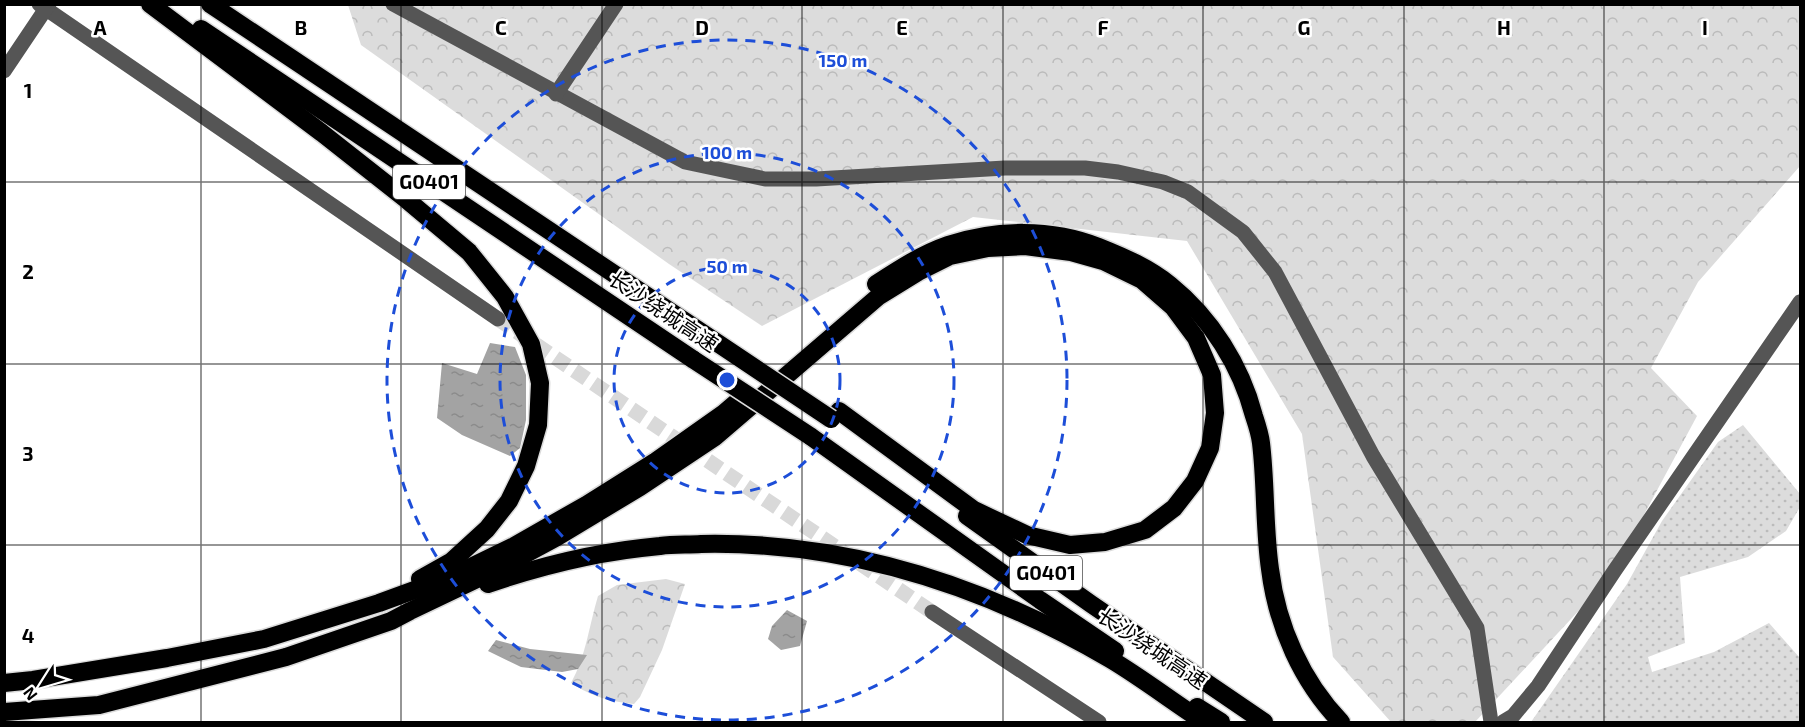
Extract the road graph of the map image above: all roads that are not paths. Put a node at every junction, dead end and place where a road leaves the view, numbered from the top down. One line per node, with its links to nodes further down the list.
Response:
1 (150, 4): 12 (highway)
2 (165, 4): 19 (highway, 长沙绕城高速 / G0401, bridge)
3 (210, 4): 11 (highway, G0401)
4 (393, 4): 8 (street)
5 (616, 4): 8 (street)
6 (45, 6): 7 (street); 10 (street)
7 (4, 71)
8 (556, 94): 22 (street)
9 (1800, 302): 23 (street)
10 (498, 319)
11 (835, 415): 13 (highway); 20 (highway, 长沙绕城高速 / G0401)
12 (379, 603): 15 (highway); 21 (highway)
13 (410, 611): 16 (highway); 18 (highway)
14 (932, 612): 17 (street)
15 (4, 683)
16 (4, 712)
17 (1099, 723)
18 (1204, 723)
19 (1221, 723)
20 (1264, 723)
21 (1341, 723)
22 (1491, 723)
23 (1503, 723)

